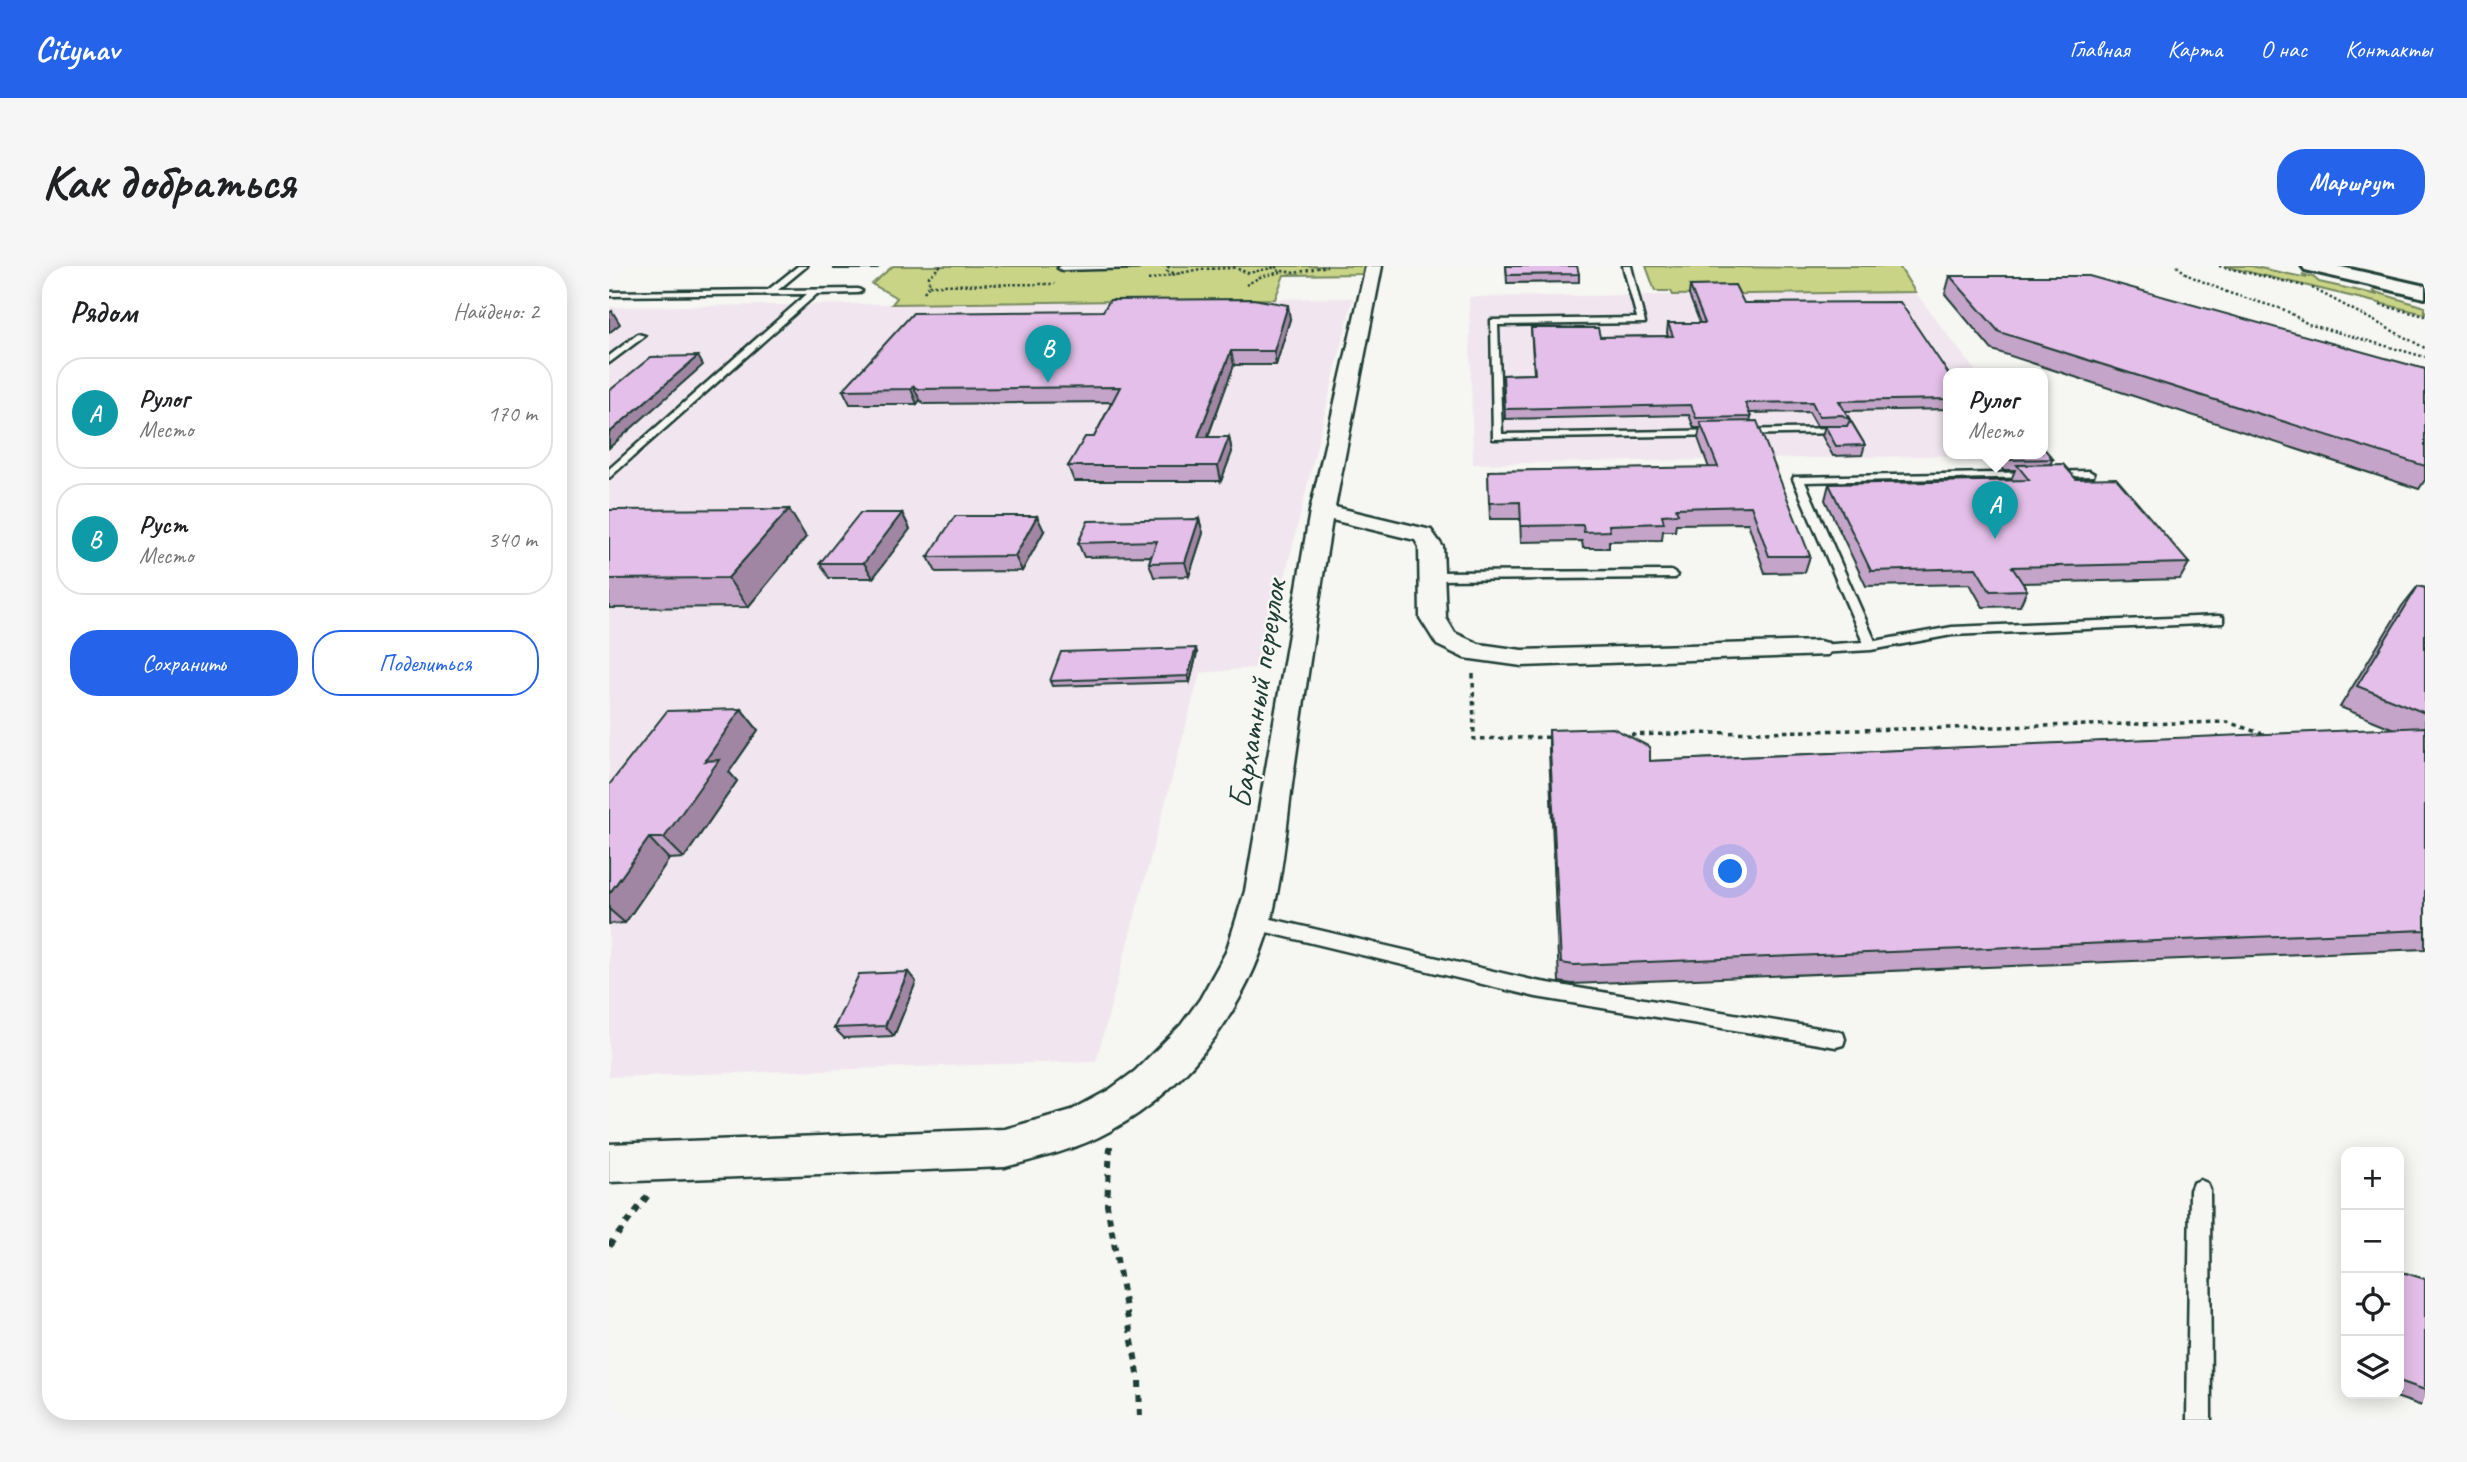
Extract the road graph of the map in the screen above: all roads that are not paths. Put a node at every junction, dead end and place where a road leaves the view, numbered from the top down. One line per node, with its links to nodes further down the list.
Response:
1 (803, 266): 10 (lane)
2 (1138, 266): 6 (lane)
3 (1374, 266): 17 (street, Бархатный переулок)
4 (1627, 266): 14 (lane)
5 (2312, 266): 7 (main road)
6 (1062, 268)
7 (2423, 290)
8 (815, 291): 9 (lane); 10 (lane); 16 (lane)
9 (858, 291)
10 (770, 292): 11 (lane)
11 (609, 294)
12 (641, 336): 13 (lane)
13 (609, 360)
14 (1840, 431)
15 (2089, 474): 21 (lane)
16 (609, 475)
17 (1321, 511): 19 (street); 23 (street, Бархатный переулок)
18 (1671, 575): 19 (lane)
19 (1431, 576): 22 (street)
20 (2219, 620): 21 (lane)
21 (1871, 646): 22 (lane)
22 (1819, 649)
23 (1254, 922): 24 (lane); 25 (street, Бархатный переулок)
24 (1836, 1039)
25 (609, 1163)
26 (2200, 1190): 27 (lane)
27 (2200, 1420)

